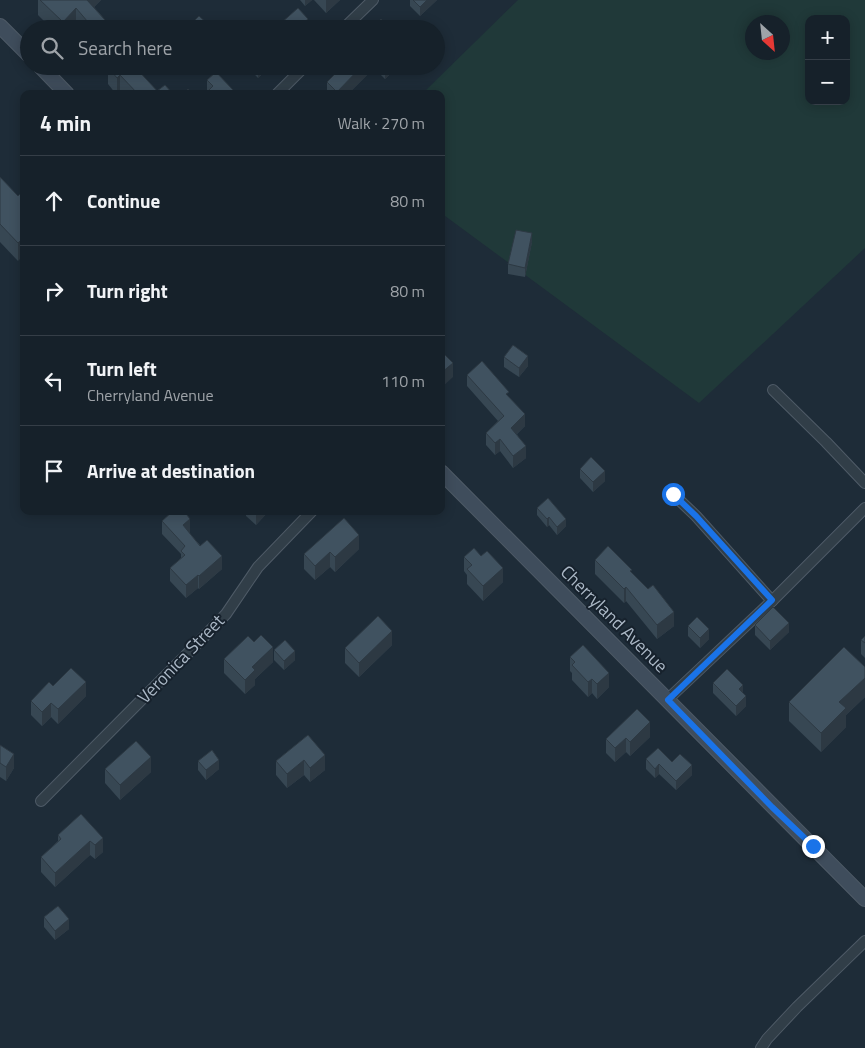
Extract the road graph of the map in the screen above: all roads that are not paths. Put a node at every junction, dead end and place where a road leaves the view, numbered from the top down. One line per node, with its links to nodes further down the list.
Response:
1 (373, 0): 2 (street)
2 (353, 20)
3 (0, 26): 4 (street)
4 (20, 46)
5 (49, 75): 7 (street)
6 (296, 75): 8 (street)
7 (63, 90)
8 (281, 90)
9 (773, 390): 11 (street)
10 (445, 476): 16 (street, Cherryland Avenue)
11 (865, 483)
12 (673, 494): 15 (street)
13 (865, 508): 15 (street)
14 (308, 515): 17 (street, Veronica Street)
15 (772, 600): 16 (street)
16 (668, 700): 18 (street, Cherryland Avenue)
17 (41, 801)
18 (865, 899)
19 (865, 941): 20 (street)
20 (761, 1048)

